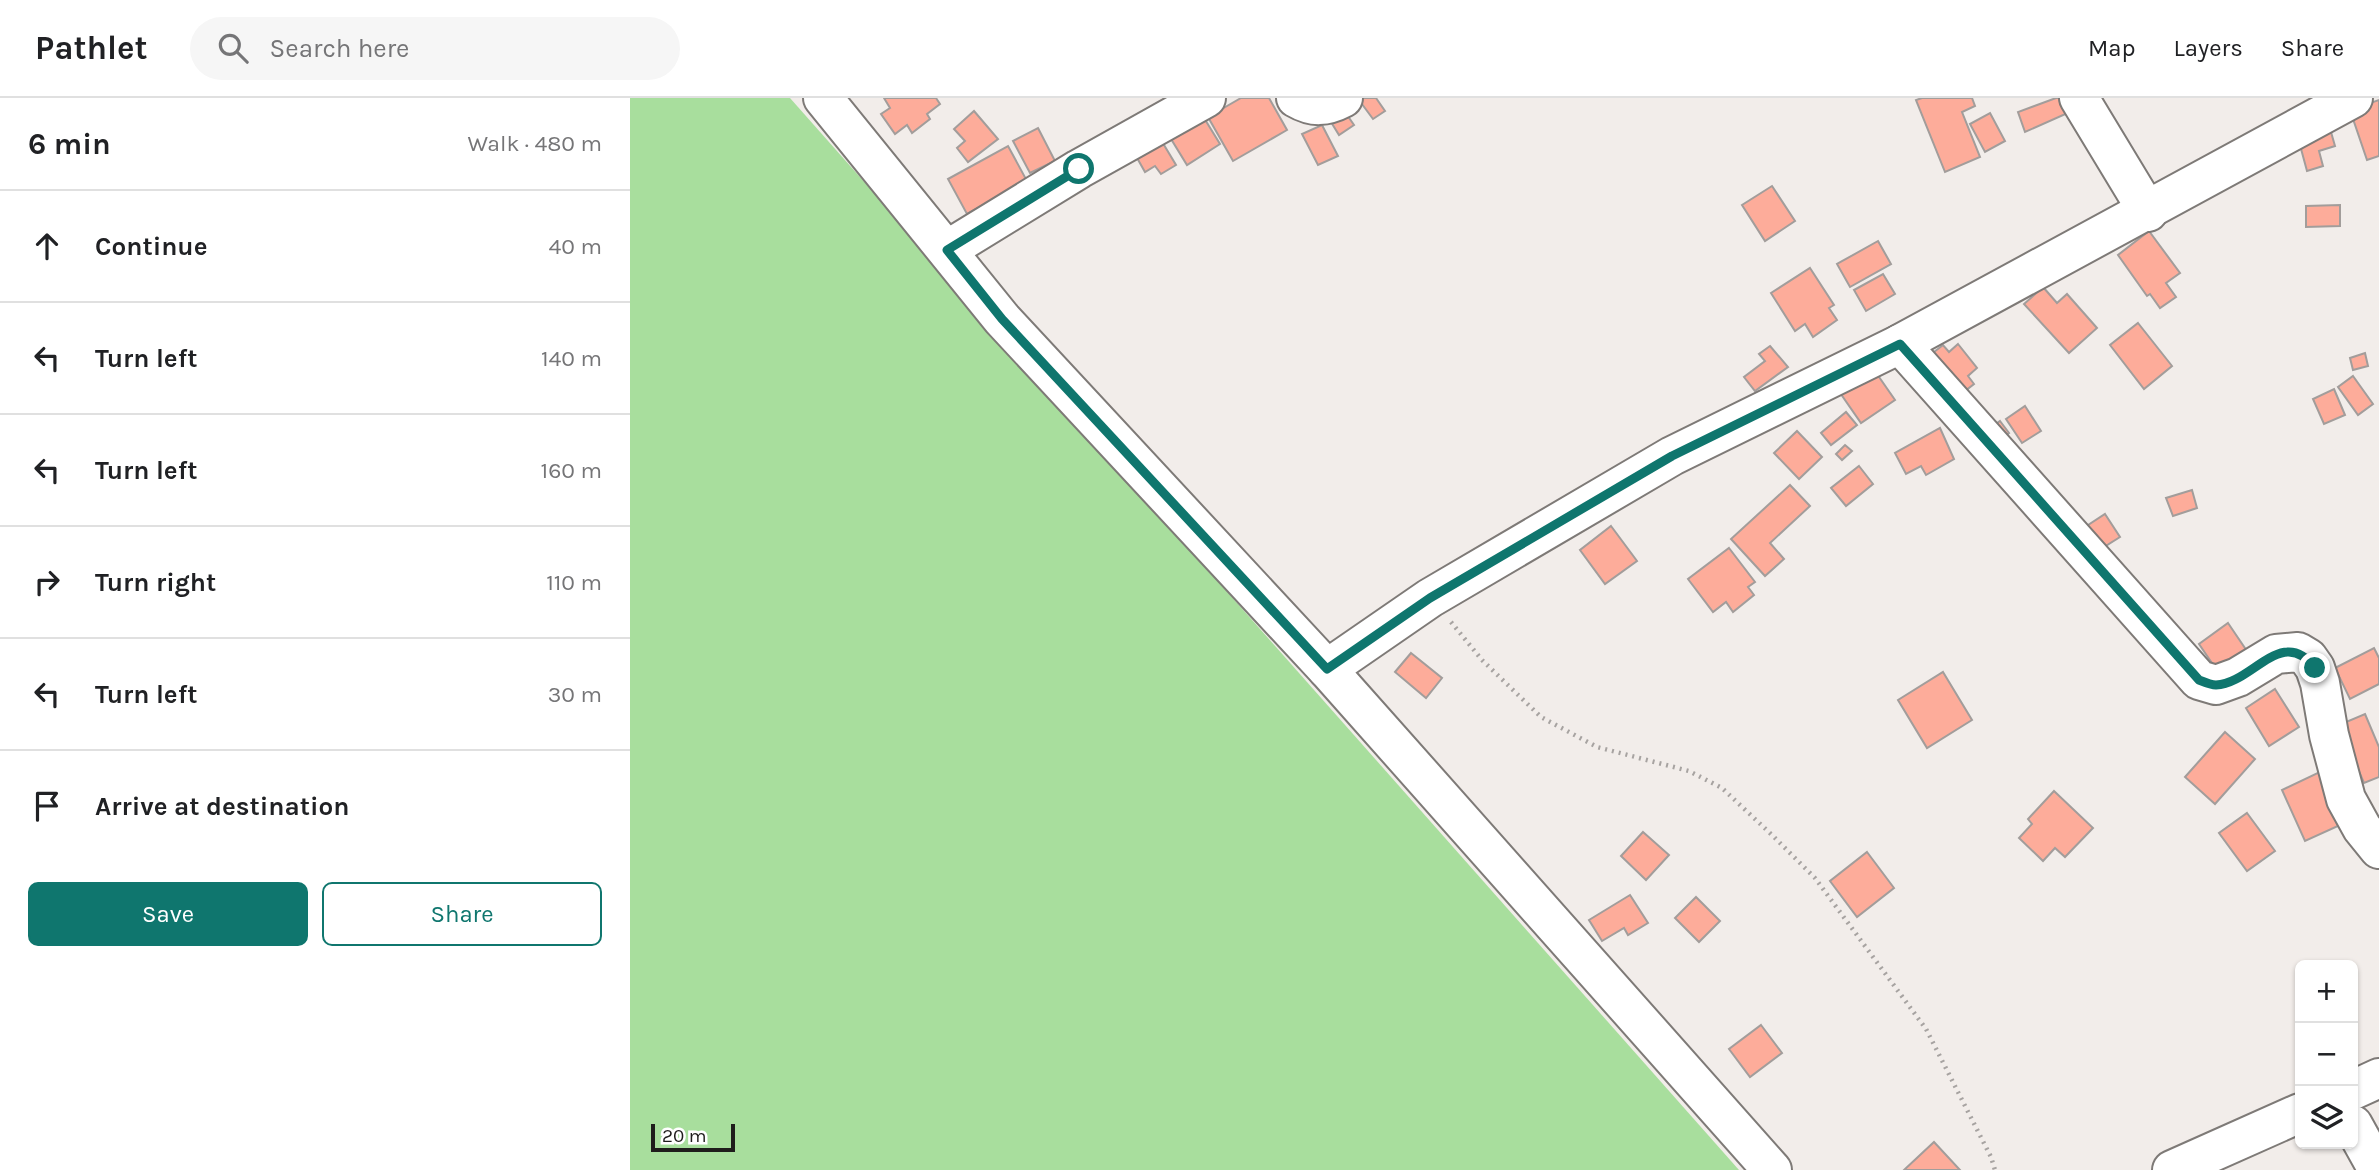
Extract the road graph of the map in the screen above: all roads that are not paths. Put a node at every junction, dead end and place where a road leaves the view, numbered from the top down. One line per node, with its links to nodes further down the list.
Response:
1 (823, 98): 8 (street)
2 (1206, 98): 8 (street)
3 (1296, 98): 4 (street)
4 (1343, 98)
5 (2079, 98): 7 (street)
6 (2353, 98): 7 (street)
7 (2148, 212): 9 (street)
8 (947, 250): 10 (street)
9 (1900, 344): 10 (street); 11 (street)
10 (1327, 669): 16 (street)
11 (2379, 849)
12 (2379, 1079): 13 (street)
13 (2358, 1088)
14 (2295, 1115): 17 (street)
15 (2358, 1134): 18 (street)
16 (1772, 1170)
17 (2172, 1170)
18 (2378, 1170)

